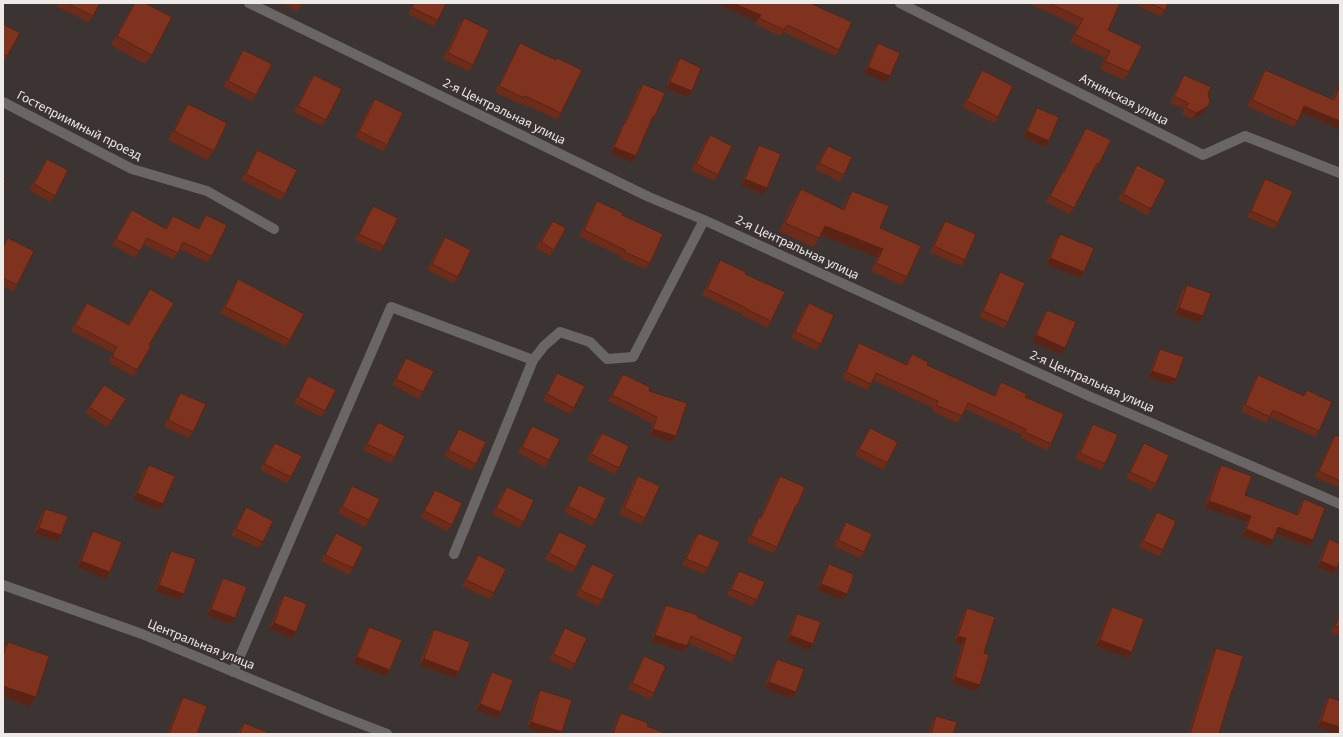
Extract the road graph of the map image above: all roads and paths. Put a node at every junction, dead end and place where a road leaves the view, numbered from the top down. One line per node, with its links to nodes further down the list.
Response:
1 (249, 3): 5 (street, 2-я Центральная улица)
2 (900, 3): 4 (street, Атнинская улица)
3 (3, 102): 6 (street, Гостеприимный проезд)
4 (1340, 173)
5 (704, 220): 7 (street); 8 (street, 2-я Центральная улица)
6 (274, 229)
7 (533, 360): 9 (street); 11 (street)
8 (1340, 504)
9 (454, 554)
10 (3, 585): 11 (street, Центральная улица)
11 (233, 672): 12 (street, Центральная улица)
12 (387, 734)

